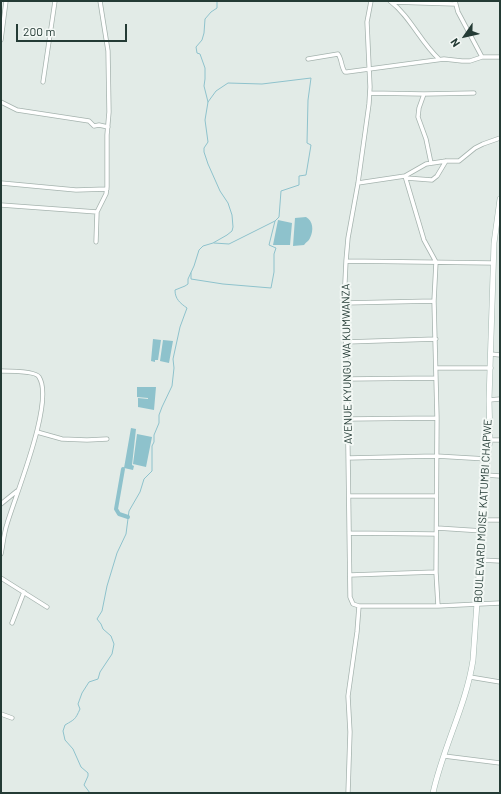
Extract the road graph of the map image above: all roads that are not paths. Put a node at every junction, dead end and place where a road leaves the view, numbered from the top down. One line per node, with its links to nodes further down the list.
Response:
1 (6, 1): 7 (street)
2 (55, 1): 15 (street)
3 (100, 1): 20 (street)
4 (371, 1): 14 (street, AVENUE KYUNGU WA KUMWANZA)
5 (391, 2): 6 (street); 8 (street)
6 (455, 3): 9 (street)
7 (1, 40)
8 (431, 52): 12 (street); 13 (street)
9 (482, 57): 10 (street); 12 (street)
10 (500, 57)
11 (308, 59): 14 (street)
12 (439, 59): 13 (street)
13 (433, 61): 14 (street)
14 (369, 69): 16 (street, AVENUE KYUNGU WA KUMWANZA)
15 (43, 82)
16 (370, 92): 18 (street); 26 (street, AVENUE KYUNGU WA KUMWANZA)
17 (474, 93): 18 (street)
18 (424, 94): 23 (street)
19 (1, 102): 20 (street)
20 (108, 127): 27 (street)
21 (500, 138): 22 (street)
22 (446, 161): 23 (street); 24 (street)
23 (431, 163): 24 (street)
24 (405, 177): 26 (street); 35 (street)
25 (1, 183): 27 (street)
26 (358, 183): 34 (street, AVENUE KYUNGU WA KUMWANZA)
27 (107, 189): 30 (street)
28 (500, 199): 32 (street, BOULEVARD MOISE KATUMBI CHAPWE)
29 (1, 205): 30 (street)
30 (97, 212): 31 (street)
31 (96, 242)
32 (494, 243): 33 (street); 36 (street, BOULEVARD MOISE KATUMBI CHAPWE)
33 (500, 244)
34 (346, 261): 35 (street); 38 (street, AVENUE KYUNGU WA KUMWANZA)
35 (436, 262): 36 (street); 37 (street)
36 (493, 263): 41 (street, BOULEVARD MOISE KATUMBI CHAPWE)
37 (434, 301): 38 (street); 39 (street)
38 (344, 303): 40 (street, AVENUE KYUNGU WA KUMWANZA)
39 (436, 339): 40 (street); 43 (street)
40 (346, 342): 47 (street, AVENUE KYUNGU WA KUMWANZA)
41 (491, 354): 42 (street); 44 (street, BOULEVARD MOISE KATUMBI CHAPWE)
42 (500, 355)
43 (436, 368): 44 (street); 46 (street)
44 (491, 368): 49 (street, BOULEVARD MOISE KATUMBI CHAPWE)
45 (1, 371): 52 (street)
46 (436, 378): 47 (street); 50 (street)
47 (347, 379): 51 (street, AVENUE KYUNGU WA KUMWANZA)
48 (500, 399): 49 (street)
49 (489, 400): 54 (street, BOULEVARD MOISE KATUMBI CHAPWE)
50 (437, 418): 51 (street); 56 (street)
51 (348, 419): 57 (street, AVENUE KYUNGU WA KUMWANZA)
52 (37, 432): 53 (street); 61 (street)
53 (107, 439)
54 (490, 440): 55 (street); 58 (street, BOULEVARD MOISE KATUMBI CHAPWE)
55 (500, 440)
56 (436, 456): 57 (street); 58 (street); 63 (street)
57 (348, 458): 62 (street, AVENUE KYUNGU WA KUMWANZA)
58 (487, 459): 59 (street, BOULEVARD MOISE KATUMBI CHAPWE)
59 (486, 476): 60 (street); 65 (street, BOULEVARD MOISE KATUMBI CHAPWE)
60 (500, 476)
61 (19, 490): 64 (street); 71 (street)
62 (349, 496): 63 (street); 69 (street, AVENUE KYUNGU WA KUMWANZA)
63 (436, 496): 67 (street)
64 (1, 504)
65 (484, 520): 66 (street); 68 (street, BOULEVARD MOISE KATUMBI CHAPWE)
66 (500, 520)
67 (437, 528): 68 (street); 70 (street)
68 (483, 531): 72 (street, BOULEVARD MOISE KATUMBI CHAPWE)
69 (349, 533): 70 (street); 75 (street, AVENUE KYUNGU WA KUMWANZA)
70 (436, 534): 74 (street)
71 (1, 554)
72 (481, 560): 73 (street); 79 (street, BOULEVARD MOISE KATUMBI CHAPWE)
73 (500, 561)
74 (436, 572): 75 (street); 82 (street)
75 (350, 575): 81 (street, AVENUE KYUNGU WA KUMWANZA)
76 (1, 578): 77 (street)
77 (24, 592): 80 (street); 83 (street)
78 (500, 603): 79 (street)
79 (478, 605): 82 (street); 84 (street, BOULEVARD MOISE KATUMBI CHAPWE)
80 (47, 606)
81 (359, 606): 82 (street); 90 (street)
82 (438, 606)
83 (12, 623)
84 (470, 677): 85 (street); 88 (street, BOULEVARD MOISE KATUMBI CHAPWE)
85 (500, 682)
86 (1, 714): 87 (street)
87 (12, 718)
88 (444, 756): 89 (street); 91 (street, BOULEVARD MOISE KATUMBI CHAPWE)
89 (500, 762)
90 (348, 793)
91 (434, 793)

